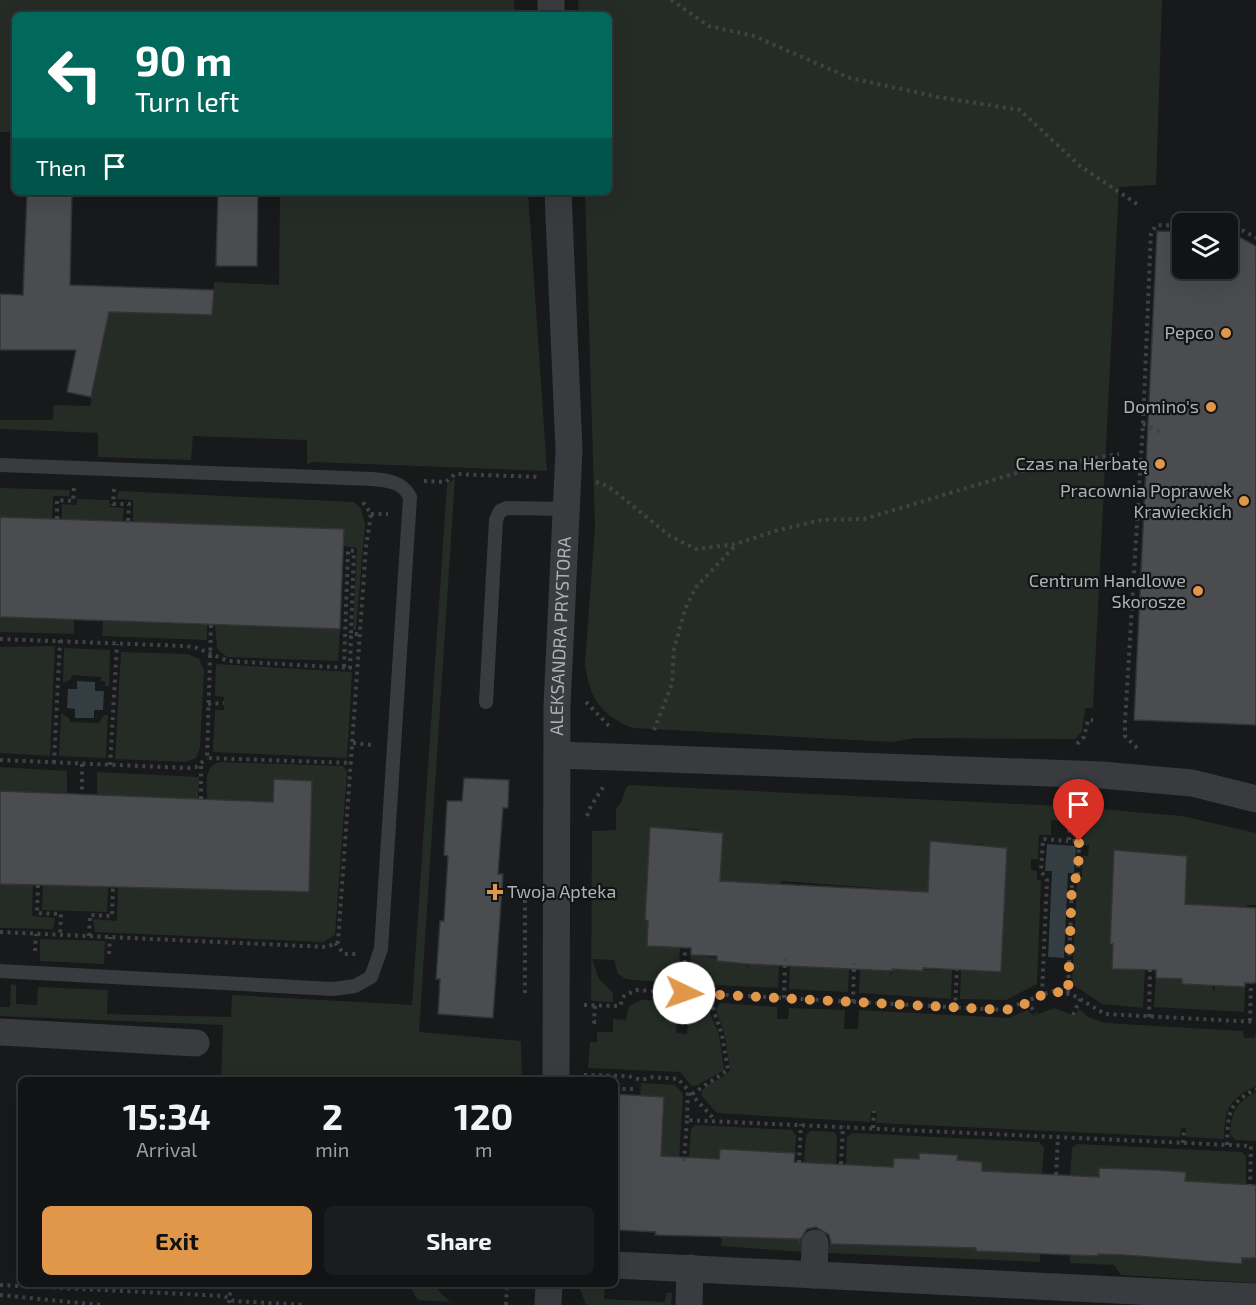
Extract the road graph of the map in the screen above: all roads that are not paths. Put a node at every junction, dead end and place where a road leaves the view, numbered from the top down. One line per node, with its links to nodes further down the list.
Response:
1 (558, 195): 3 (street, ALEKSANDRA PRYSTORA)
2 (0, 465): 7 (lane)
3 (567, 509): 4 (lane); 5 (street, ALEKSANDRA PRYSTORA)
4 (486, 702)
5 (558, 755): 6 (street); 10 (street, ALEKSANDRA PRYSTORA)
6 (1256, 799)
7 (0, 971)
8 (0, 1032): 9 (street)
9 (196, 1043)
10 (556, 1077)
11 (815, 1243): 14 (street)
12 (618, 1265): 13 (street)
13 (690, 1268): 14 (street); 18 (street)
14 (814, 1275): 16 (street)
15 (549, 1287): 17 (street)
16 (1256, 1297)
17 (548, 1305)
18 (689, 1305)

